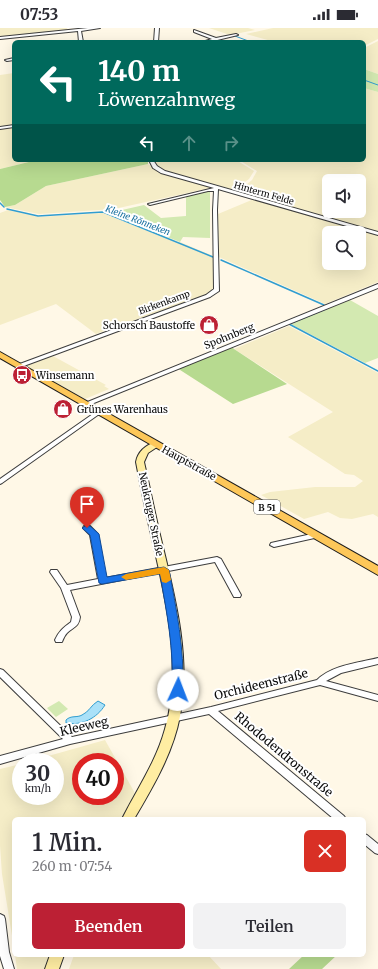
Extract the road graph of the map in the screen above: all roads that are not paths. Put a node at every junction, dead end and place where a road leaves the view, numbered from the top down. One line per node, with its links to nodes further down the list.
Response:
1 (98, 28): 3 (street)
2 (157, 28): 11 (street)
3 (79, 30): 5 (street); 10 (street)
4 (195, 31): 8 (street)
5 (39, 34): 7 (street); 9 (street)
6 (236, 35): 8 (street)
7 (0, 38)
8 (215, 39): 12 (street)
9 (39, 40)
10 (81, 40)
11 (156, 40)
12 (211, 40)
13 (12, 59): 14 (street)
14 (7, 60)
15 (12, 126): 16 (street)
16 (0, 128)
17 (152, 162): 18 (street, Hinterm Felde)
18 (216, 189): 19 (street); 20 (street, Hinterm Felde); 23 (street, Birkenkamp)
19 (150, 204)
20 (378, 234)
21 (378, 286): 24 (street, Spohnberg)
22 (0, 355): 23 (main road, Hauptstraße / B 51)
23 (19, 366): 24 (main road, Hauptstraße / B 51)
24 (87, 404): 25 (main road, Hauptstraße / B 51)
25 (100, 411): 26 (main road, Hauptstraße / B 51); 27 (street)
26 (156, 445): 29 (main road, Hauptstraße / B 51); 31 (street, Neukruger Straße)
27 (0, 482)
28 (87, 528): 34 (street)
29 (316, 535): 30 (street); 32 (main road, Hauptstraße / B 51)
30 (274, 545)
31 (164, 570): 34 (street); 36 (street); 43 (street, Neukruger Straße)
32 (378, 571)
33 (54, 572): 35 (street)
34 (102, 581): 35 (street)
35 (65, 588): 37 (street)
36 (237, 595)
37 (59, 640)
38 (378, 661): 40 (street)
39 (0, 672): 44 (street)
40 (320, 682): 41 (street, Orchideenstraße); 42 (street, Orchideenstraße)
41 (378, 698)
42 (211, 710): 43 (street, Orchideenstraße); 47 (street, Rhododendronstraße)
43 (173, 718): 44 (street, Kleeweg); 46 (street, Neukruger Straße)
44 (70, 741): 45 (street, Kleeweg)
45 (0, 760)
46 (129, 817)
47 (339, 817)
48 (366, 840): 49 (street)
49 (378, 850)
50 (0, 919): 52 (street)
51 (56, 957): 53 (street)
52 (9, 969)
53 (52, 969)

